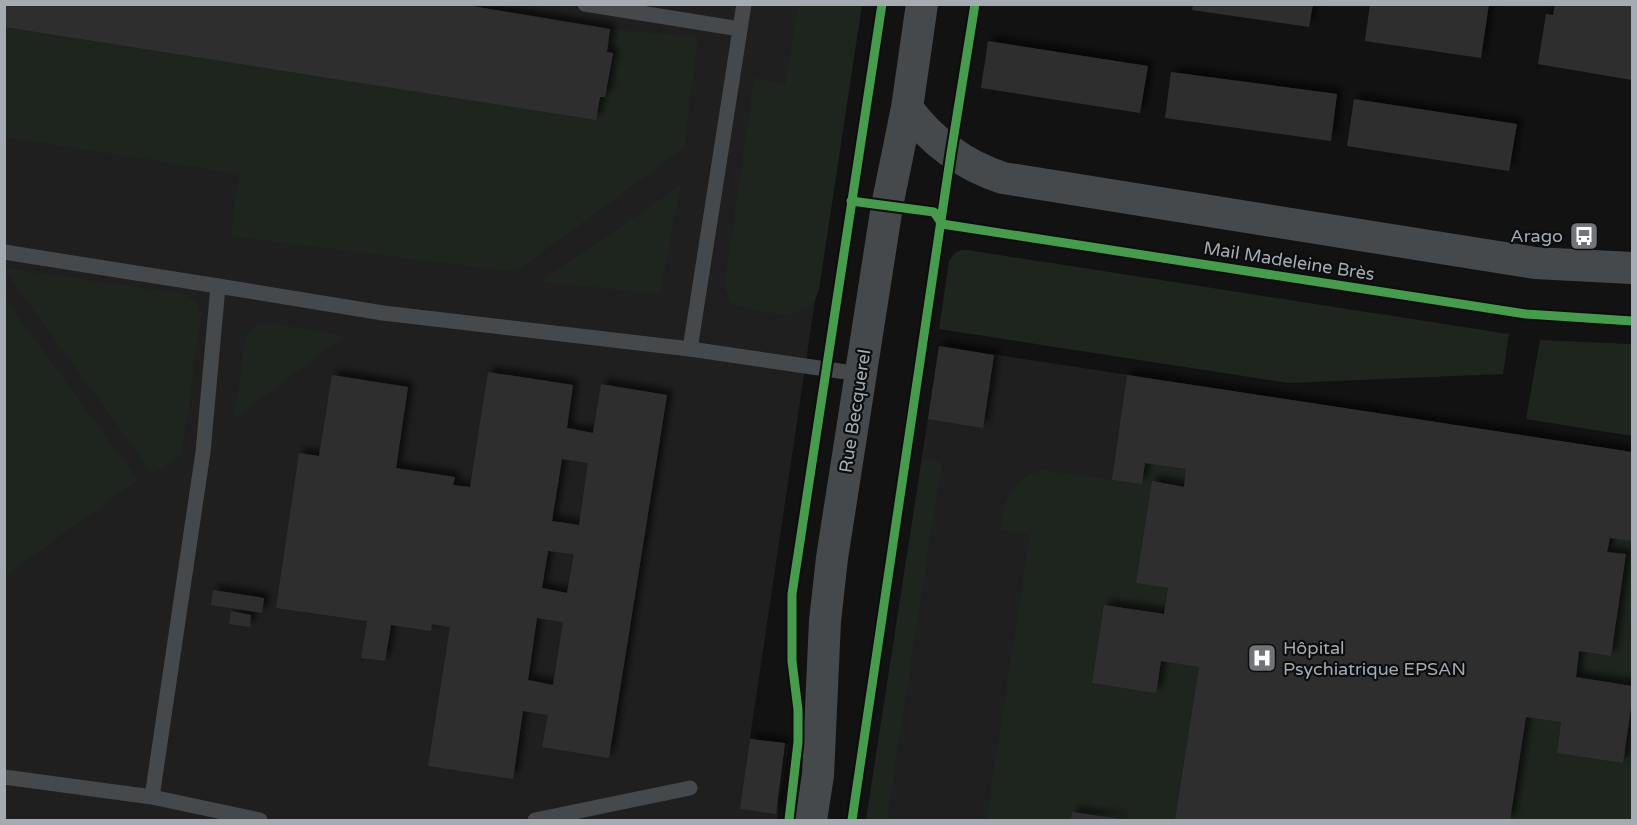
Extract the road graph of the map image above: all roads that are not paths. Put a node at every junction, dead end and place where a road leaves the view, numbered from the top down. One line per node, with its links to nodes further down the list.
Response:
1 (585, 4): 4 (lane)
2 (744, 4): 4 (lane)
3 (922, 4): 5 (street, Rue Becquerel)
4 (740, 29): 9 (lane)
5 (907, 108): 7 (street, Mail Madeleine Brès); 10 (street, Rue Becquerel)
6 (4, 252): 8 (lane)
7 (1632, 268)
8 (218, 286): 9 (lane); 13 (lane)
9 (690, 349): 10 (lane)
10 (860, 374): 16 (street, Rue Becquerel)
11 (4, 777): 13 (lane)
12 (690, 788): 15 (lane)
13 (152, 796): 14 (lane)
14 (260, 820)
15 (535, 820)
16 (811, 820)

